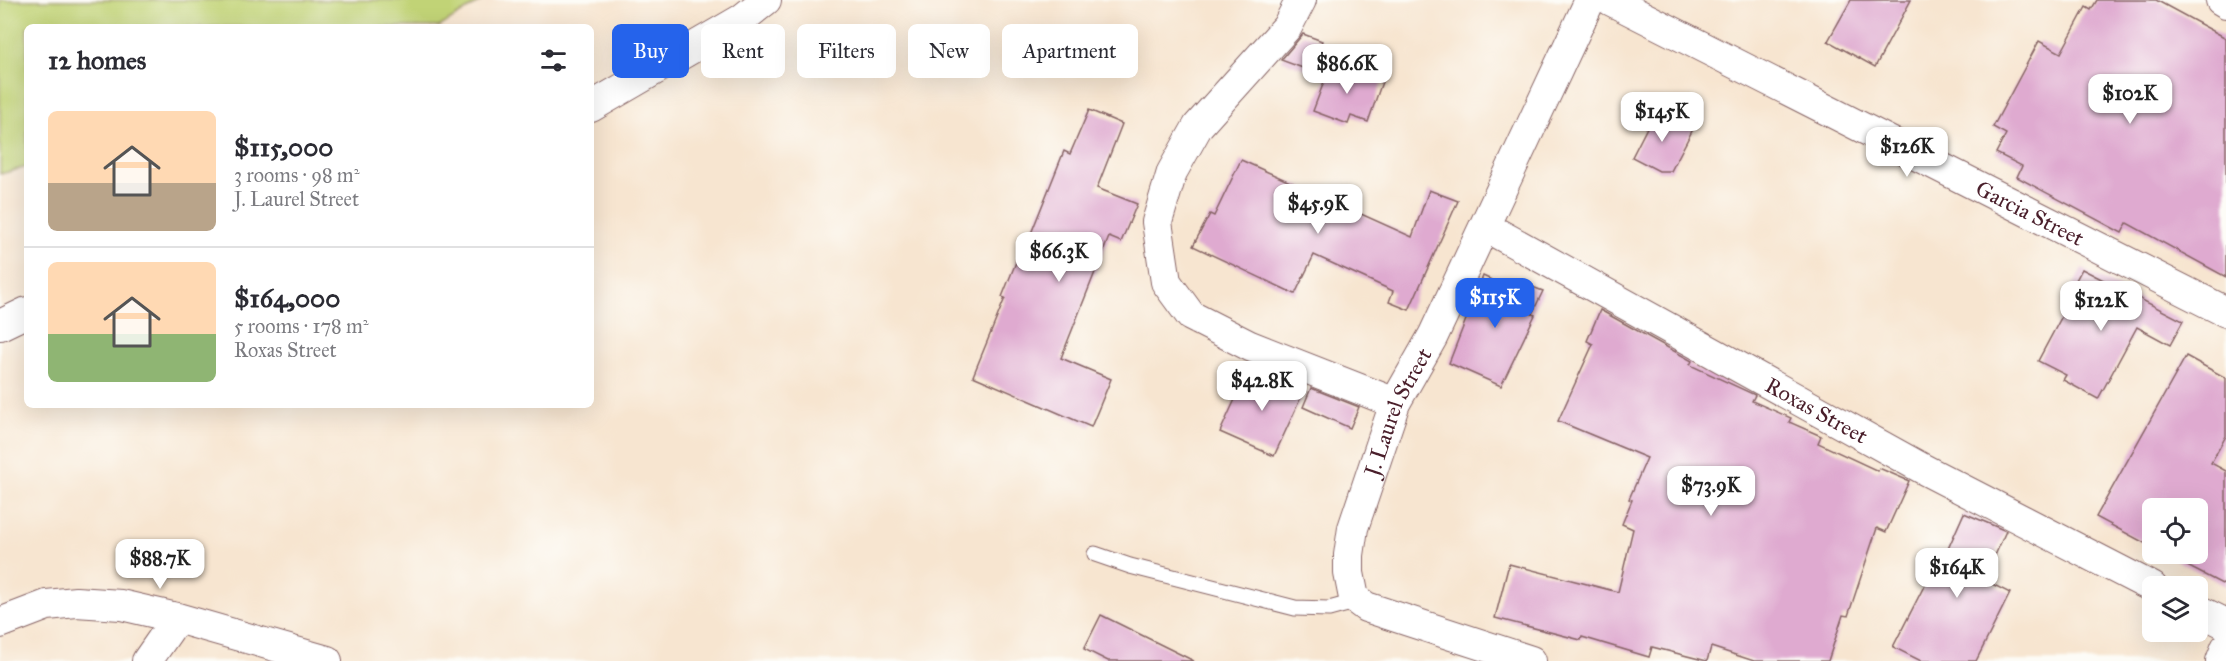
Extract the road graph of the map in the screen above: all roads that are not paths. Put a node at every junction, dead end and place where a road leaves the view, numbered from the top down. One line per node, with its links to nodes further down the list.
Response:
1 (766, 0): 7 (street)
2 (1301, 0): 12 (street)
3 (1590, 0): 8 (street, J. Laurel Street)
4 (1611, 0): 9 (street, Garcia Street)
5 (2221, 0): 6 (street)
6 (2226, 3)
7 (594, 105)
8 (1486, 227): 12 (street, J. Laurel Street); 14 (street, Roxas Street)
9 (2226, 312)
10 (24, 313): 11 (street)
11 (0, 325)
12 (1395, 403): 15 (street, J. Laurel Street)
13 (1095, 554): 15 (lane)
14 (2142, 582)
15 (1354, 598): 23 (street)
16 (2208, 615): 19 (street)
17 (177, 618): 18 (street); 21 (street); 22 (street)
18 (0, 622)
19 (2226, 624)
20 (2226, 648): 24 (street)
21 (322, 660)
22 (147, 661)
23 (1531, 661)
24 (2221, 661)

